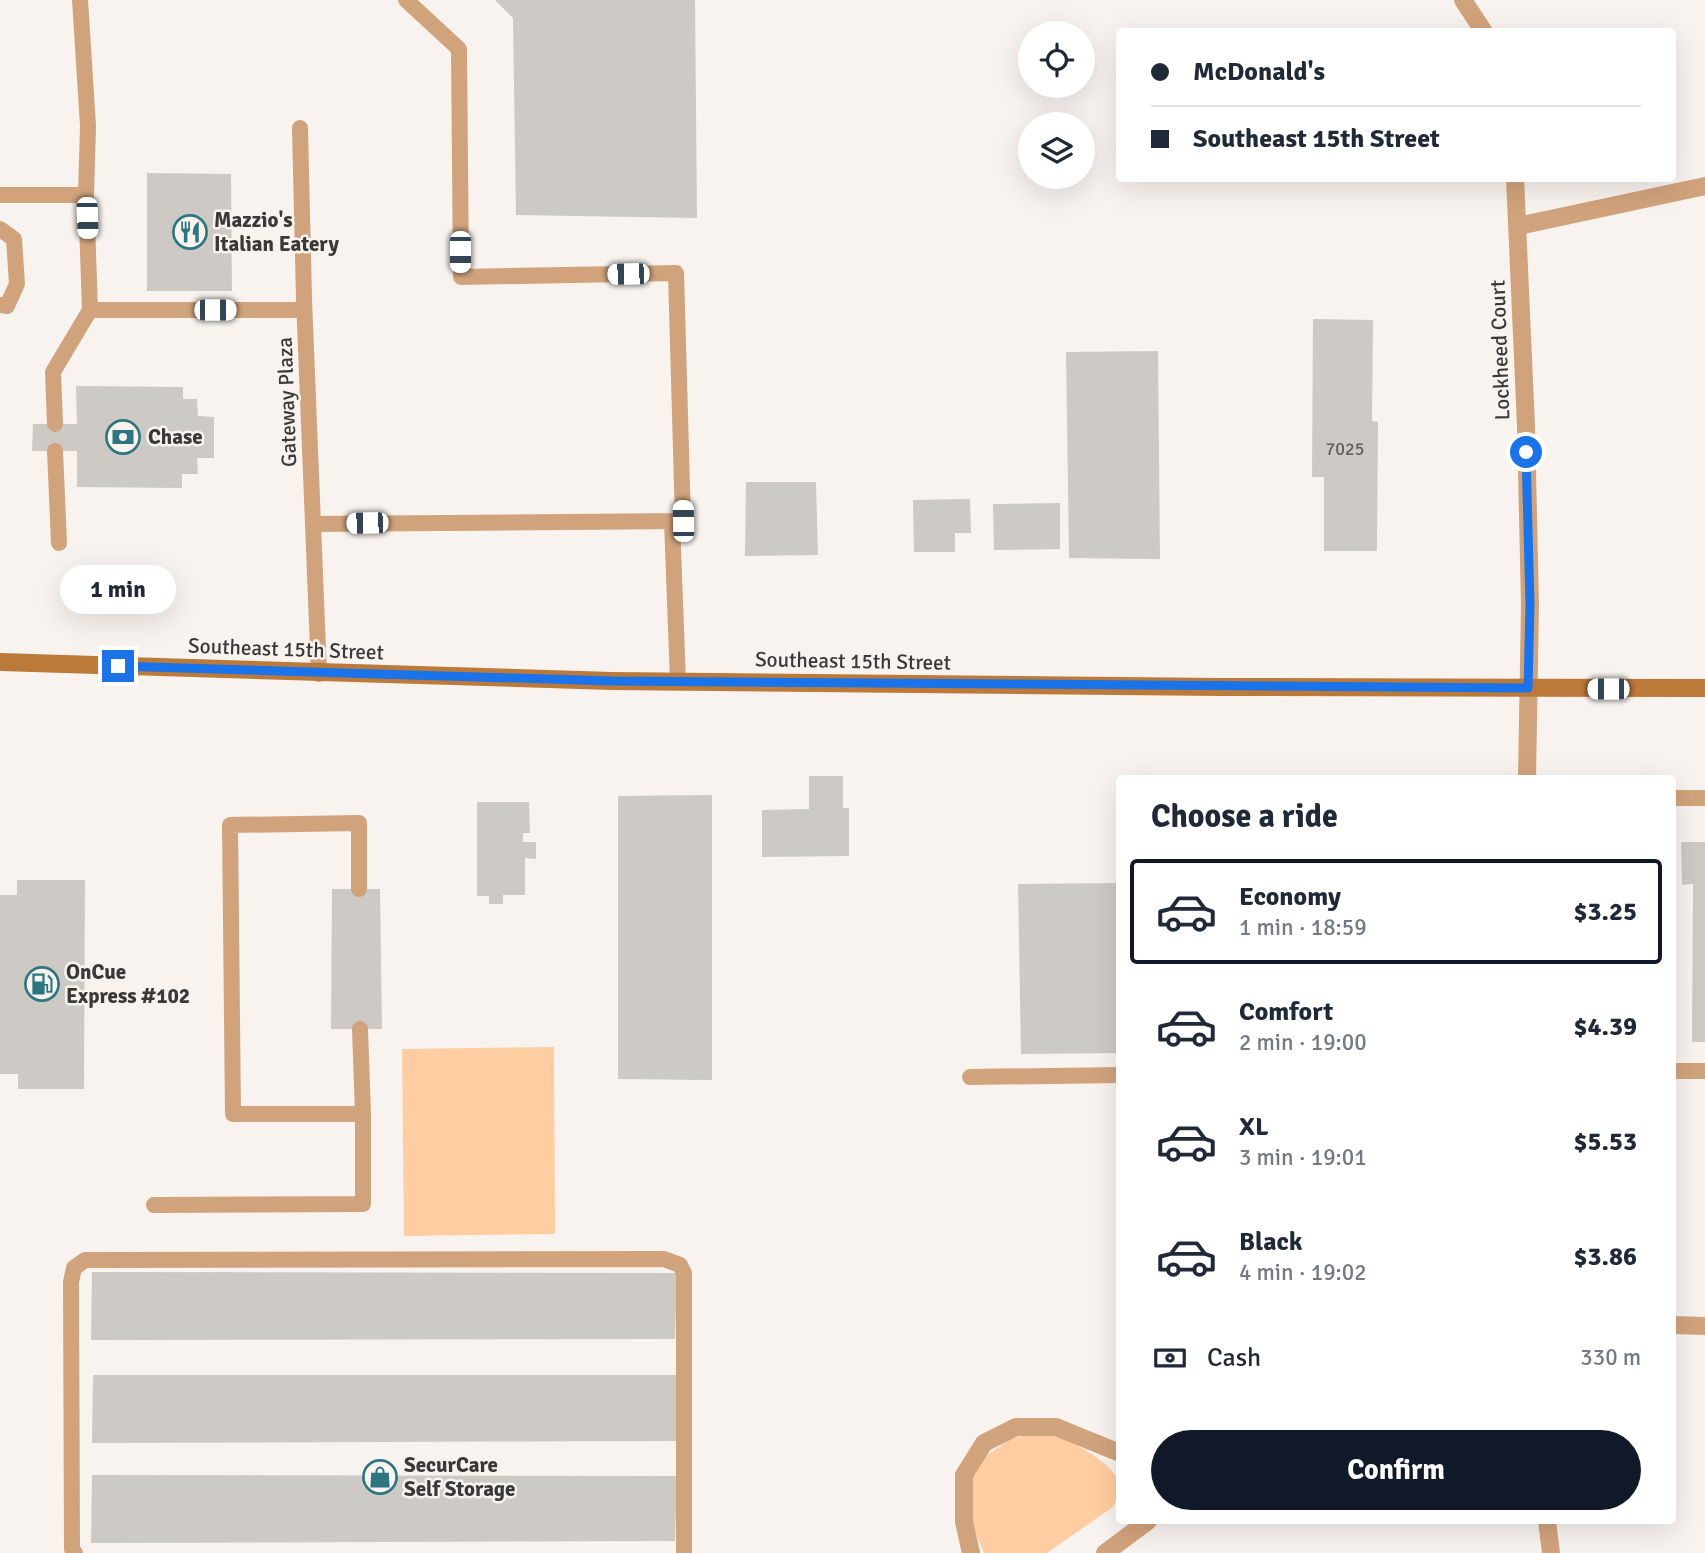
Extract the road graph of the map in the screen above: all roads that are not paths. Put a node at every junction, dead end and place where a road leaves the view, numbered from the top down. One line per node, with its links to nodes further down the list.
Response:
1 (79, 0): 9 (lane)
2 (406, 0): 17 (lane)
3 (1463, 0): 4 (street)
4 (1481, 28)
5 (300, 128): 14 (lane, Gateway Plaza)
6 (1515, 182): 10 (street, Lockheed Court)
7 (1705, 186): 10 (street)
8 (0, 195): 9 (lane)
9 (86, 195): 13 (lane)
10 (1518, 226): 23 (street, Lockheed Court)
11 (0, 229): 12 (lane)
12 (0, 306)
13 (90, 310): 14 (lane); 15 (lane)
14 (304, 310): 18 (lane, Gateway Plaza)
15 (55, 424)
16 (55, 450): 19 (lane)
17 (672, 521): 18 (lane); 22 (lane)
18 (313, 524): 21 (lane, Gateway Plaza)
19 (59, 543)
20 (0, 662): 21 (main road, Southeast 15th Street)
21 (319, 674): 22 (main road, Southeast 15th Street)
22 (678, 682): 23 (main road, Southeast 15th Street)
23 (1528, 688): 24 (main road, Southeast 15th Street); 25 (street, Lockheed Court)
24 (1705, 688)
25 (1527, 775)
26 (1676, 798): 27 (lane)
27 (1705, 798)
28 (359, 889): 34 (lane)
29 (360, 1029): 34 (lane)
30 (1676, 1071): 31 (lane)
31 (1705, 1071)
32 (1116, 1075): 33 (lane)
33 (970, 1077)
34 (363, 1114): 35 (lane)
35 (154, 1205)
36 (1676, 1325): 37 (street)
37 (1705, 1326)
38 (1116, 1451): 43 (street)
39 (1144, 1524): 44 (street)
40 (1546, 1524): 45 (street)
41 (75, 1553): 42 (lane)
42 (684, 1553)
43 (971, 1553)
44 (1105, 1553)
45 (1551, 1553)

